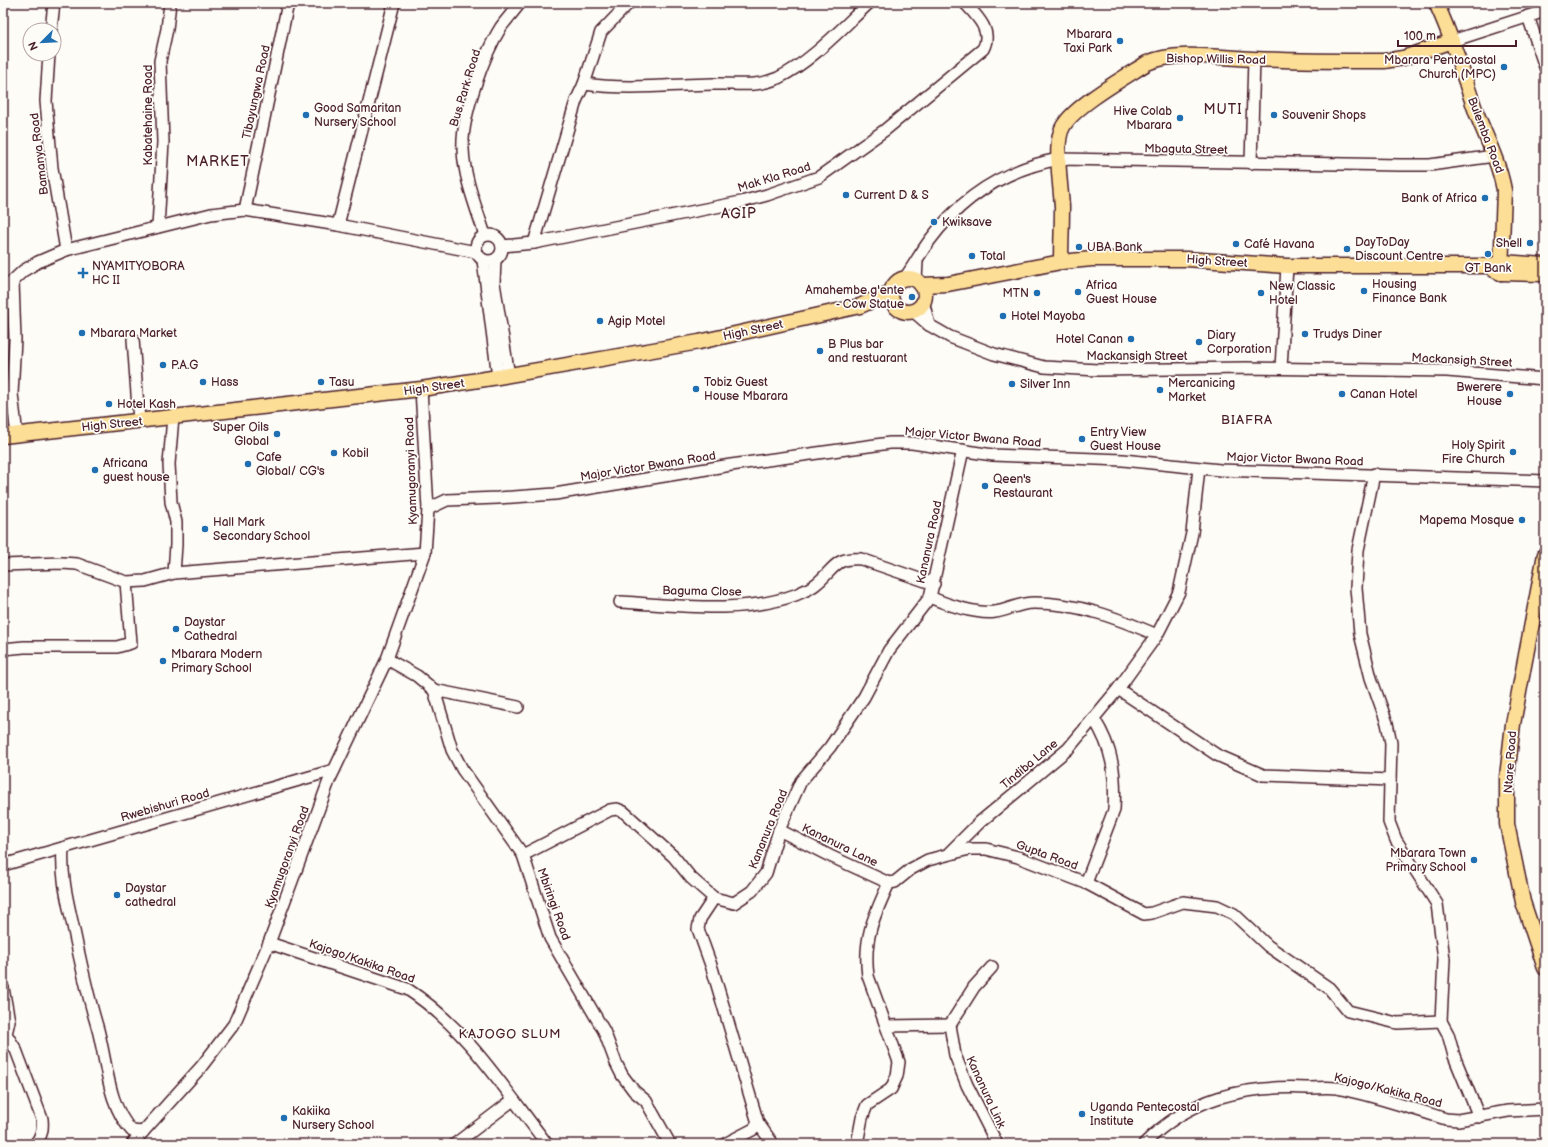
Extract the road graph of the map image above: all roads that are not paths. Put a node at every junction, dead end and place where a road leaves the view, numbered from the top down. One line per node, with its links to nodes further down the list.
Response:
1 (54, 3): 12 (street)
2 (170, 3): 23 (street, Kabatehaine Road)
3 (288, 3): 21 (street, Tibayungwa Road)
4 (394, 3): 22 (street)
5 (520, 3): 24 (street, Bus Park Road)
6 (869, 3): 17 (street)
7 (965, 3): 25 (street, Mak Kla Road)
8 (1436, 3): 13 (main road, Bulemba Road)
9 (628, 4): 17 (street)
10 (1545, 11): 11 (street)
11 (1528, 16): 13 (street); 16 (street)
12 (52, 22)
13 (1452, 41): 14 (main road, Bishop Willis Road); 18 (main road, Bulemba Road)
14 (1254, 60): 19 (main road, Bishop Willis Road); 20 (street)
15 (48, 62): 27 (street, Bamanya Road)
16 (1545, 67)
17 (584, 84): 25 (street)
18 (1494, 156): 20 (street, Mbaguta Street); 33 (main road, Bulemba Road)
19 (1059, 159): 20 (street, Mbaguta Street); 30 (main road, Bishop Willis Road); 38 (street, Mbaguta Street)
20 (1251, 163)
21 (245, 210): 22 (street); 23 (street)
22 (338, 225): 28 (street)
23 (158, 227): 27 (street)
24 (485, 235): 26 (street); 28 (street)
25 (534, 243): 26 (street, Mak Kla Road)
26 (502, 246): 29 (street)
27 (66, 250): 35 (street)
28 (479, 256): 29 (street); 43 (street)
29 (495, 260): 43 (street)
30 (1061, 262): 32 (main road, High Street); 38 (main road, High Street)
31 (1545, 265): 33 (main road, High Street)
32 (1288, 266): 33 (main road, High Street); 42 (street)
33 (1502, 267): 34 (main road, High Street)
34 (1545, 274)
35 (13, 282): 36 (street); 48 (street)
36 (3, 290)
37 (891, 292): 38 (main road); 39 (main road, High Street); 40 (main road)
38 (917, 292): 40 (main road, High Street); 42 (street, Mackansigh Street)
39 (860, 306): 40 (main road, High Street); 43 (main road, High Street)
40 (899, 309)
41 (133, 339): 47 (street)
42 (1281, 368): 44 (street, Mackansigh Street)
43 (503, 377): 45 (main road, High Street)
44 (1545, 379)
45 (421, 389): 46 (main road, High Street); 53 (street, Kyamugoranyi Road)
46 (173, 417): 47 (main road, High Street); 57 (street)
47 (139, 421): 48 (main road, High Street)
48 (10, 435)
49 (963, 450): 50 (street, Major Victor Bwana Road); 53 (street, Major Victor Bwana Road); 59 (street, Kananura Road)
50 (1199, 468): 51 (street, Major Victor Bwana Road); 62 (street, Tindiba Lane)
51 (1374, 474): 52 (street, Major Victor Bwana Road); 70 (street)
52 (1545, 481)
53 (428, 509): 54 (street, Kyamugoranyi Road)
54 (425, 553): 57 (street); 64 (street, Kyamugoranyi Road)
55 (1545, 554): 81 (main road, Ntare Road)
56 (3, 565): 58 (street)
57 (174, 573): 58 (street)
58 (126, 582): 63 (street)
59 (934, 584): 60 (street, Kananura Road); 61 (street, Baguma Close)
60 (930, 597): 62 (street); 71 (street, Kananura Road)
61 (620, 602)
62 (1157, 635): 65 (street, Tindiba Lane)
63 (3, 649)
64 (387, 659): 66 (street); 69 (street, Kyamugoranyi Road)
65 (1118, 689): 68 (street, Tindiba Lane); 70 (street)
66 (434, 690): 67 (street); 74 (street, Mbiringi Road)
67 (518, 707)
68 (1094, 719): 73 (street, Tindiba Lane); 77 (street)
69 (334, 770): 72 (street, Rwebishuri Road); 79 (street, Kyamugoranyi Road)
70 (1390, 780): 83 (street)
71 (779, 830): 76 (street, Kananura Lane); 78 (street, Kananura Road)
72 (63, 848): 75 (street, Rwebishuri Road); 91 (street)
73 (949, 853): 76 (street, Gupta Road); 77 (street, Gupta Road)
74 (523, 855): 78 (street); 96 (street, Mbiringi Road)
75 (3, 865)
76 (889, 883): 85 (street)
77 (1086, 883): 83 (street, Gupta Road)
78 (714, 898): 90 (street)
79 (269, 943): 87 (street, Kajogo/Kakika Road); 91 (street, Kyamugoranyi Road)
80 (992, 967): 84 (street)
81 (1545, 968)
82 (3, 988): 86 (street)
83 (1441, 1021): 89 (street)
84 (950, 1025): 85 (street); 100 (street, Kananura Link)
85 (886, 1026): 99 (street)
86 (4, 1034): 92 (street)
87 (513, 1100): 94 (street); 95 (street, Kajogo/Kakika Road)
88 (1545, 1109): 89 (street, Kajogo/Kakika Road)
89 (1479, 1118): 101 (street, Kajogo/Kakika Road)
90 (758, 1123): 97 (street); 98 (street)
91 (143, 1132): 93 (street, Kyamugoranyi Road)
92 (35, 1144)
93 (132, 1144)
94 (455, 1144)
95 (547, 1144)
96 (670, 1144)
97 (725, 1144)
98 (773, 1144)
99 (858, 1144)
100 (997, 1144)
101 (1144, 1144)

